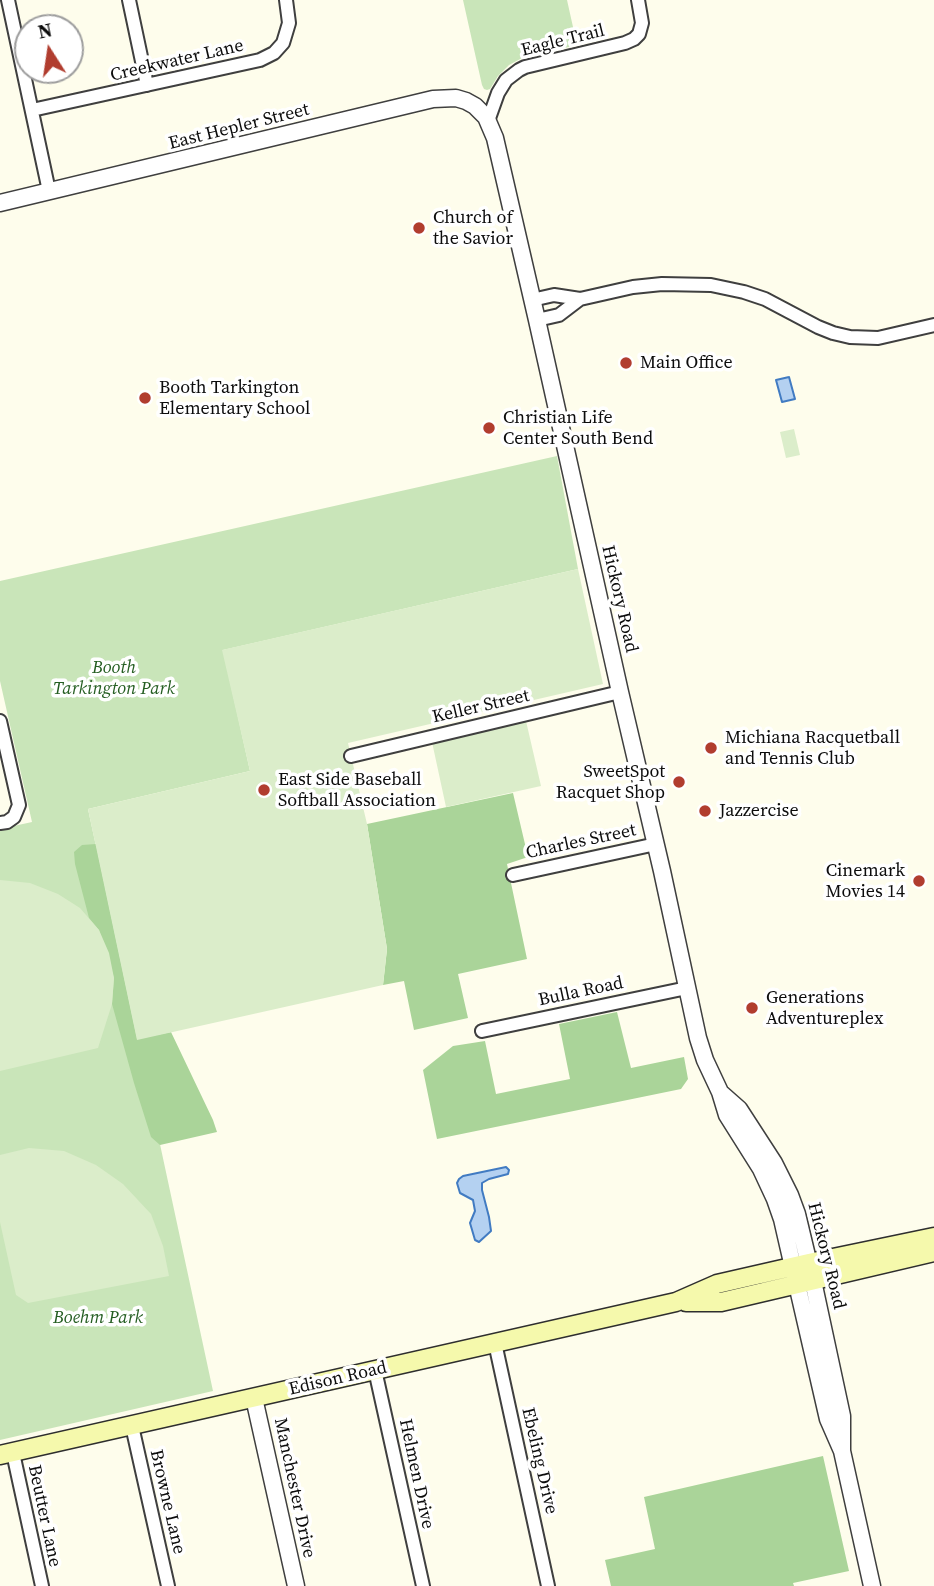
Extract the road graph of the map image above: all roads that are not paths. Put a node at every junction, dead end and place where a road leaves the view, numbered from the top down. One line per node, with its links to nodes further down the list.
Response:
1 (8, 0): 6 (street)
2 (129, 0): 5 (street)
3 (286, 0): 5 (street, Creekwater Lane)
4 (638, 0): 7 (street, Eagle Trail)
5 (147, 85): 6 (street, Creekwater Lane)
6 (32, 110): 8 (street)
7 (486, 118): 8 (street, East Hepler Street); 11 (street, Hickory Road)
8 (49, 191): 9 (street, East Hepler Street)
9 (0, 203)
10 (580, 299): 11 (street); 12 (street); 13 (street)
11 (532, 300): 12 (street, Hickory Road)
12 (537, 320): 14 (street, Hickory Road)
13 (934, 325)
14 (620, 692): 16 (street, Keller Street); 18 (street, Hickory Road)
15 (0, 721): 17 (street)
16 (351, 756)
17 (0, 823)
18 (656, 844): 19 (street, Charles Street); 20 (street, Hickory Road)
19 (513, 875)
20 (687, 988): 21 (street, Bulla Road); 24 (street, Hickory Road)
21 (482, 1031)
22 (934, 1237): 24 (main road, Edison Road)
23 (934, 1252): 25 (main road, Edison Road)
24 (801, 1265): 25 (street, Hickory Road); 26 (main road, Edison Road)
25 (805, 1283): 26 (main road, Edison Road); 37 (street, Hickory Road)
26 (676, 1302): 27 (main road, Edison Road)
27 (495, 1343): 28 (main road, Edison Road); 36 (street, Ebeling Drive)
28 (375, 1370): 29 (main road, Edison Road); 35 (street, Helmen Drive)
29 (254, 1398): 30 (main road, Edison Road); 34 (street, Manchester Drive)
30 (132, 1426): 31 (main road, Edison Road); 33 (street, Browne Lane)
31 (6, 1454): 32 (street, Beutter Lane)
32 (42, 1586)
33 (168, 1586)
34 (296, 1586)
35 (423, 1586)
36 (548, 1586)
37 (872, 1586)

